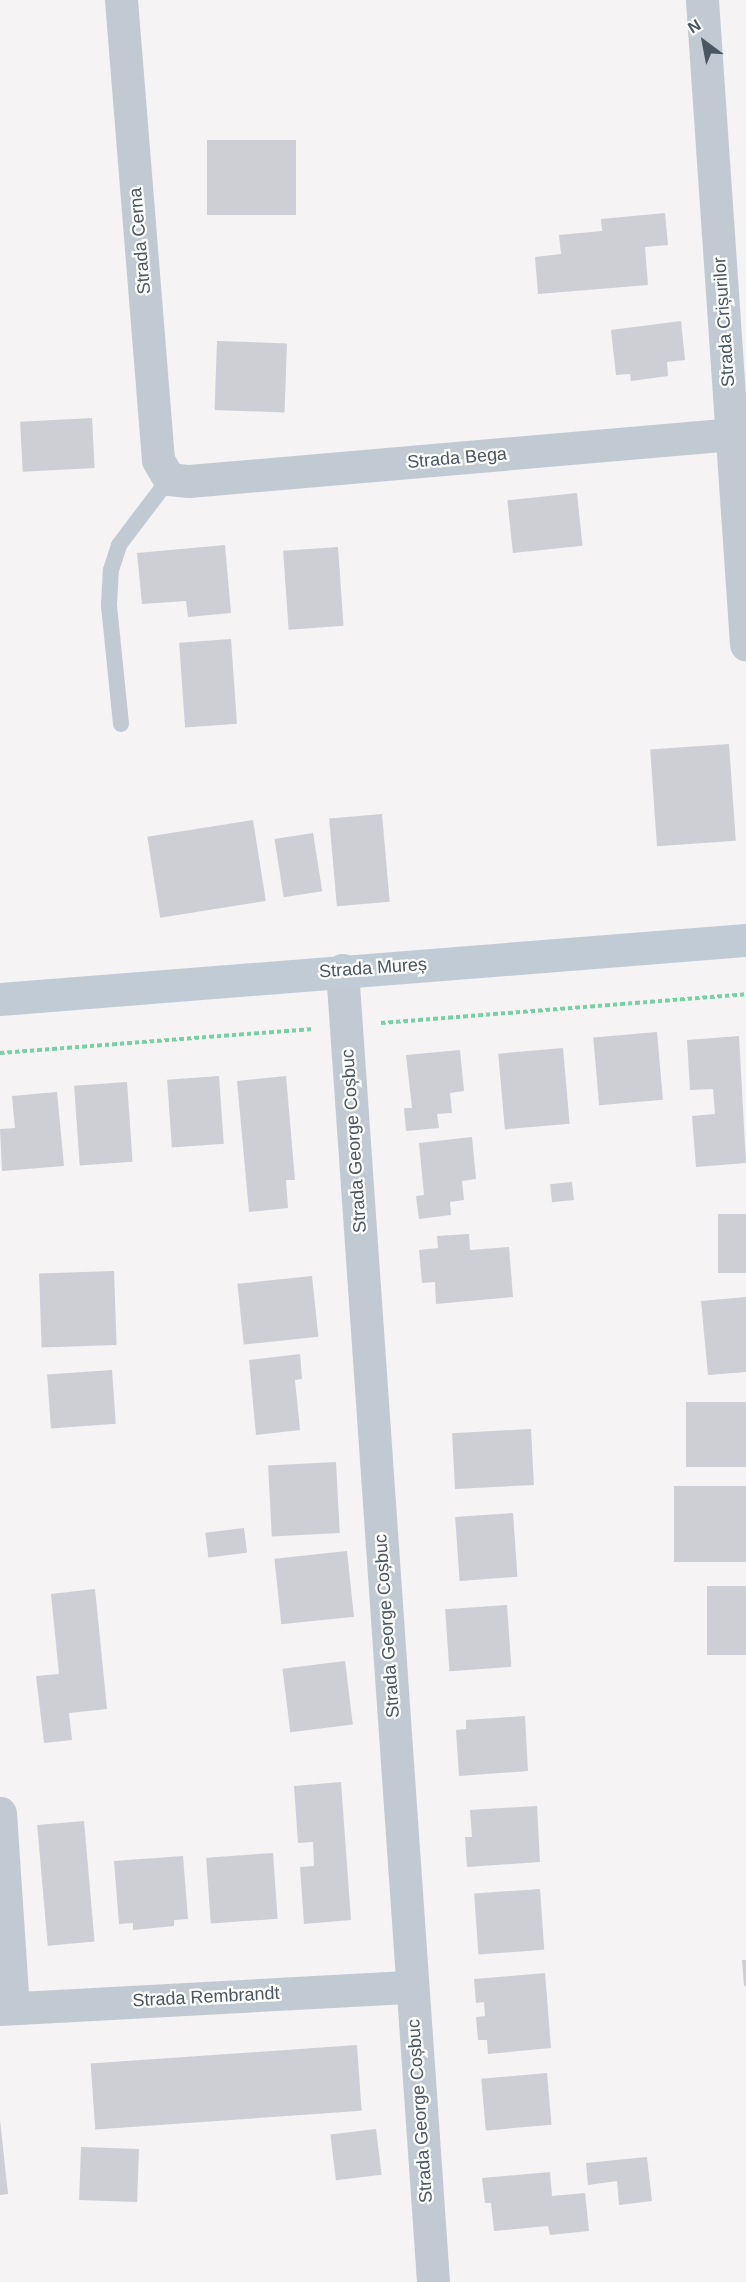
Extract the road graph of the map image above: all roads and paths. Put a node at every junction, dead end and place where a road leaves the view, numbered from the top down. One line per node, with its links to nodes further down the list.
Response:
1 (121, 0): 4 (street, Strada Cerna)
2 (707, 0): 3 (street, Strada Crișurilor)
3 (739, 434): 4 (street, Strada Bega); 5 (street, Strada Crișurilor)
4 (169, 478): 6 (lane)
5 (746, 644)
6 (121, 724)
7 (746, 940): 8 (street, Strada Mureș)
8 (342, 970): 9 (street, Strada Mureș); 11 (street, Strada George Coșbuc)
9 (0, 999)
10 (0, 1813): 12 (street)
11 (411, 1987): 12 (street, Strada Rembrandt); 13 (street, Strada George Coșbuc)
12 (7, 2008)
13 (433, 2282)

